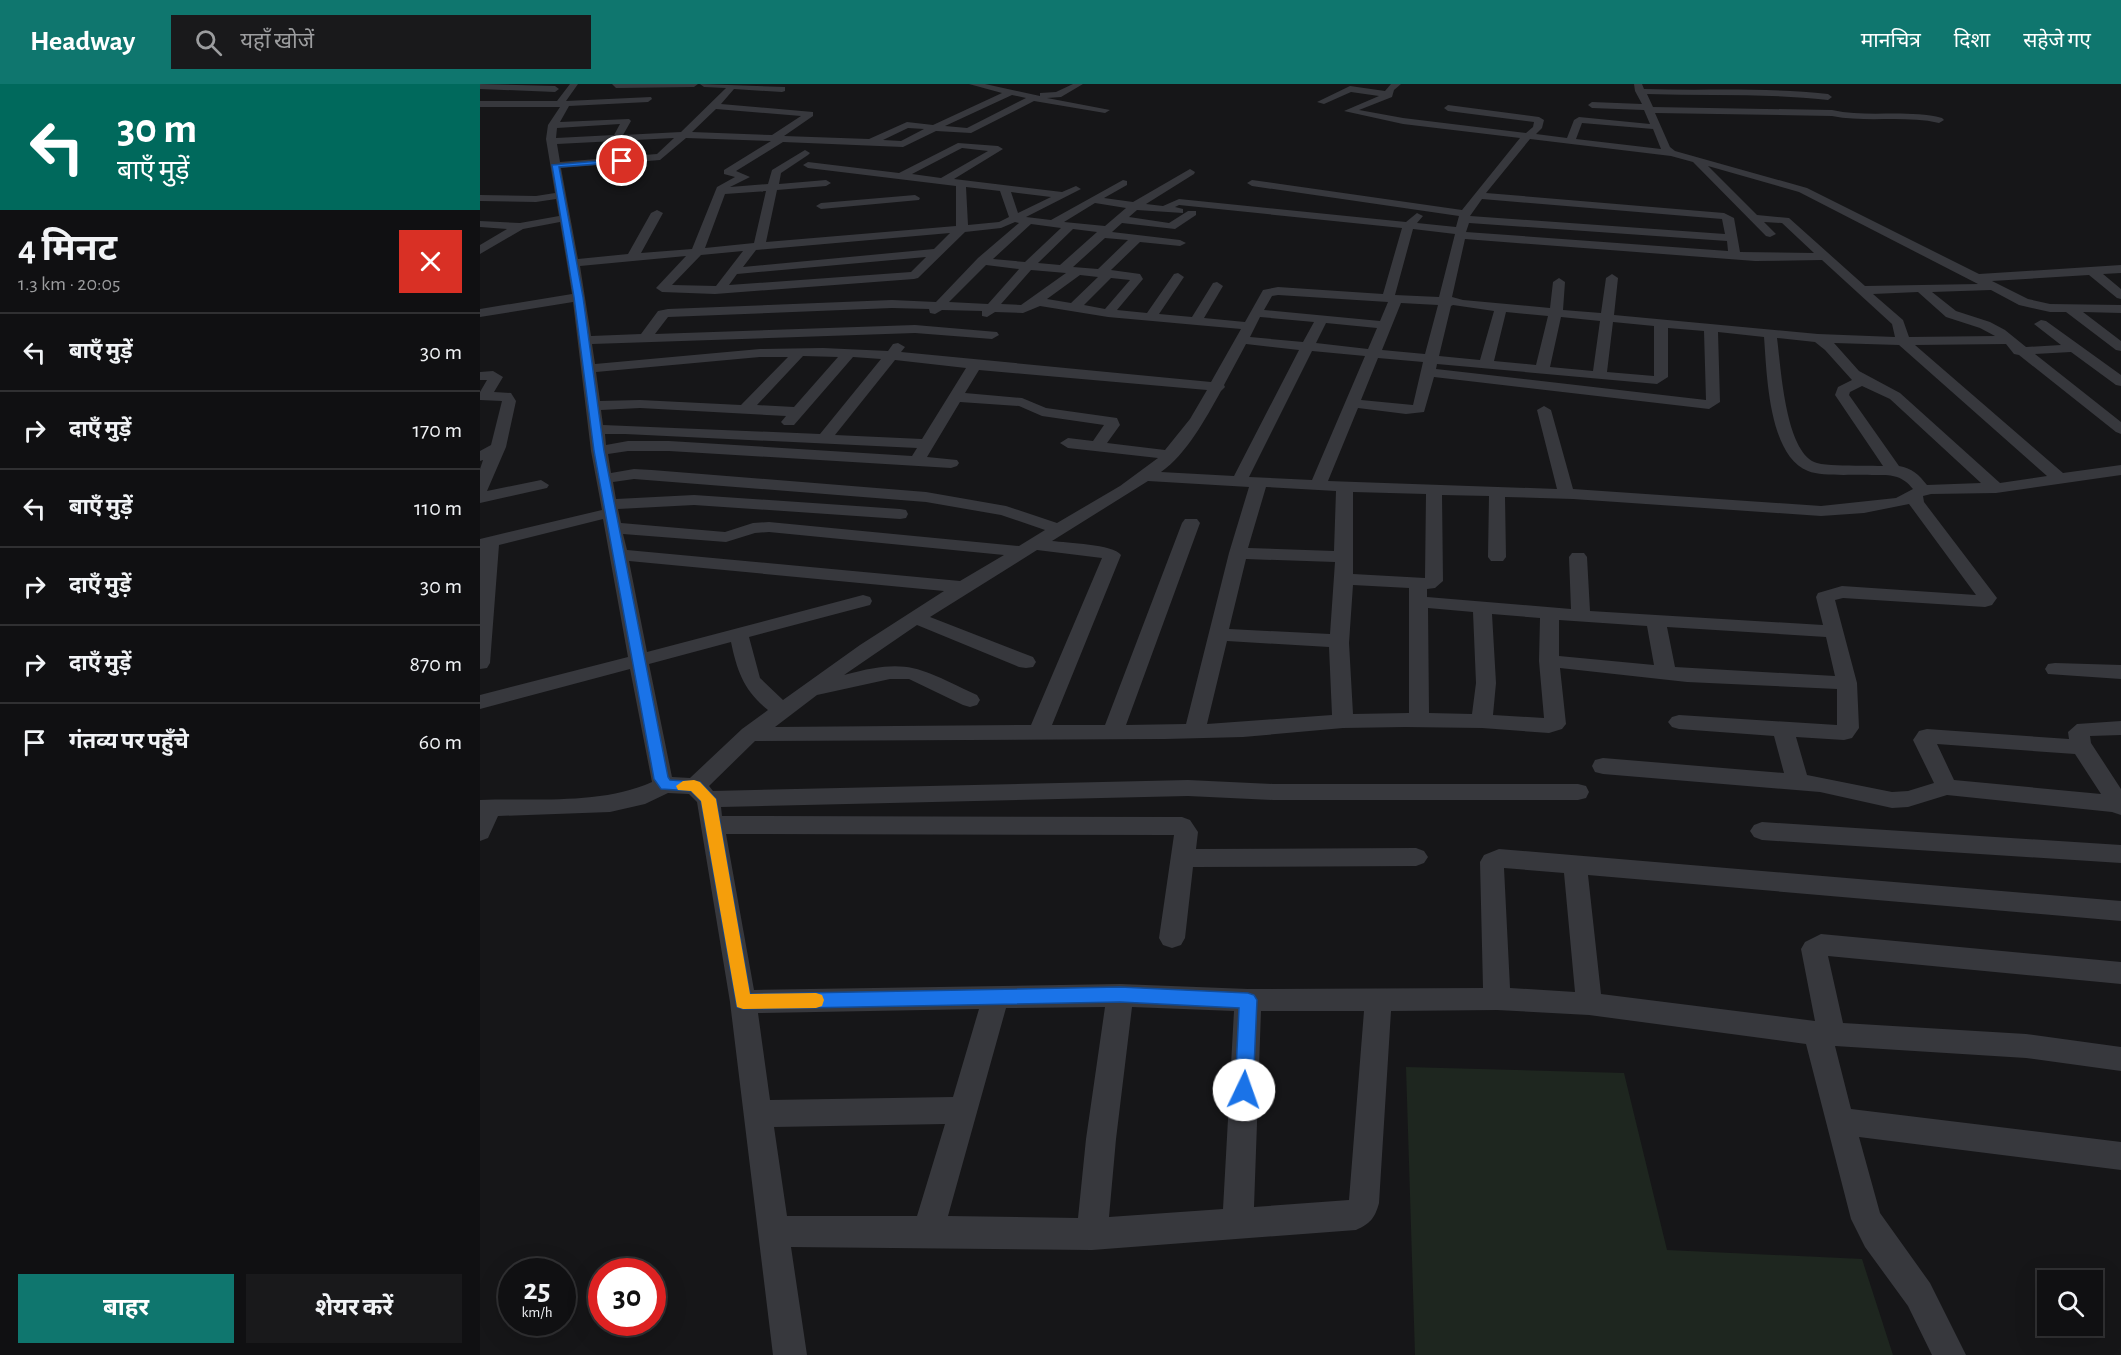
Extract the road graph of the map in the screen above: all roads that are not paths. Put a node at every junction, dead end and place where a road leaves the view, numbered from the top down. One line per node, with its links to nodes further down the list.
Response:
1 (616, 84): 8 (street); 16 (street)
2 (704, 84): 9 (street)
3 (972, 84): 13 (street)
4 (1078, 84): 17 (street)
5 (1397, 84): 15 (street)
6 (1822, 84): 22 (street)
7 (482, 85): 10 (street)
8 (692, 85): 14 (street)
9 (734, 85): 12 (street); 26 (street)
10 (510, 86): 16 (street); 20 (street)
11 (1347, 87): 15 (street); 23 (street)
12 (782, 89)
13 (1009, 93): 17 (street); 38 (street)
14 (665, 95)
15 (1389, 95): 39 (street)
16 (568, 96): 21 (street); 24 (street); 35 (street)
17 (1033, 97): 28 (street); 38 (street)
18 (1640, 97): 22 (street); 25 (street); 29 (street); 37 (street)
19 (648, 99): 21 (street)
20 (483, 100): 24 (street)
21 (610, 101): 32 (street)
22 (1831, 101): 29 (street); 31 (street)
23 (1321, 102)
24 (497, 104): 30 (street)
25 (1592, 105)
26 (714, 106): 40 (street); 42 (street)
27 (1448, 108): 39 (street)
28 (1105, 111)
29 (1805, 112): 31 (street)
30 (480, 114)
31 (1839, 114): 34 (street)
32 (601, 117)
33 (1477, 119): 39 (street)
34 (1939, 120)
35 (553, 124): 41 (street); 43 (street)
36 (1617, 124): 37 (street); 44 (street); 46 (street)
37 (1657, 127): 51 (street)
38 (934, 128): 45 (street); 45 (street)
39 (1532, 131): 44 (street); 76 (street)
40 (681, 135): 41 (street); 42 (street); 47 (street)
41 (616, 138): 43 (street)
42 (778, 138): 45 (street); 50 (street)
43 (552, 141): 54 (street)
44 (1570, 141): 46 (street)
45 (870, 142)
46 (1613, 146): 51 (street)
47 (669, 148): 48 (street); 52 (street)
48 (681, 148)
49 (741, 150): 50 (street)
50 (764, 151): 70 (street); 74 (street)
51 (1672, 153): 53 (street)
52 (644, 159): 54 (street); 58 (street)
53 (1696, 160): 96 (street); 134 (street)
54 (555, 165): 73 (street)
55 (808, 165): 56 (street)
56 (830, 167): 64 (street); 83 (street)
57 (963, 169): 59 (street); 61 (street); 63 (street)
58 (632, 172)
59 (986, 172)
60 (1190, 172): 67 (street)
61 (902, 176): 62 (street); 83 (street)
62 (915, 177): 63 (street); 93 (street)
63 (943, 181): 65 (street)
64 (826, 183): 70 (street); 83 (street)
65 (961, 183): 71 (street); 107 (street)
66 (1123, 183): 79 (street)
67 (1167, 186): 82 (street); 85 (street)
68 (1251, 186): 94 (street)
69 (480, 187): 73 (street)
70 (773, 187): 74 (street); 115 (street)
71 (1004, 188): 75 (street); 97 (street)
72 (1076, 189): 75 (street)
73 (560, 190): 78 (street); 95 (street)
74 (721, 191): 118 (street)
75 (1064, 195): 97 (street)
76 (1480, 196): 80 (street); 103 (street)
77 (1230, 197): 88 (street)
78 (480, 198)
79 (1094, 200): 85 (street); 101 (street)
80 (1536, 200): 84 (street); 102 (street)
81 (1690, 200): 92 (street)
82 (1176, 202): 87 (street); 88 (street)
83 (868, 203): 93 (street); 93 (street); 115 (street)
84 (1582, 204): 86 (street); 106 (street)
85 (1135, 206): 87 (street); 98 (street)
86 (1626, 208): 89 (street); 108 (street)
87 (1165, 210): 91 (street)
88 (1212, 211): 91 (street); 94 (street)
89 (1671, 211): 92 (street); 110 (street)
90 (657, 213): 122 (street)
91 (1192, 213): 98 (street)
92 (1690, 213): 113 (street)
93 (915, 215): 107 (street)
94 (1415, 217): 103 (street); 103 (street); 144 (street)
95 (564, 218): 104 (street); 124 (street)
96 (1754, 218): 111 (street); 121 (street)
97 (1015, 219): 99 (street); 107 (street)
98 (1119, 219): 109 (street)
99 (1028, 221): 101 (street); 123 (street)
100 (480, 224): 104 (street)
101 (1052, 224): 105 (street)
102 (1534, 224): 103 (street); 106 (street)
103 (1463, 225): 116 (street); 145 (street)
104 (520, 226): 117 (street)
105 (1070, 226): 109 (street); 125 (street)
106 (1581, 227): 108 (street)
107 (962, 228): 119 (street)
108 (1627, 230): 110 (street); 116 (street)
109 (1104, 232): 112 (street); 126 (street)
110 (1675, 234): 113 (street)
111 (1770, 234)
112 (1137, 238): 114 (street); 131 (street)
113 (1732, 238): 120 (street)
114 (1180, 243)
115 (755, 247): 118 (street); 129 (street)
116 (1628, 247): 120 (street)
117 (480, 250)
118 (697, 252): 122 (street); 139 (street)
119 (939, 252): 129 (street); 139 (street)
120 (1735, 255): 121 (street)
121 (1825, 256): 140 (street)
122 (633, 257): 124 (street)
123 (982, 261): 125 (street); 147 (street)
124 (572, 263): 143 (street)
125 (1029, 265): 126 (street); 150 (street)
126 (1063, 269): 128 (street)
127 (2121, 269): 130 (street)
128 (1079, 270): 131 (street); 149 (street)
129 (735, 271): 139 (street)
130 (2092, 271): 134 (street); 141 (street)
131 (1105, 273): 153 (street); 158 (street)
132 (1178, 277): 160 (street)
133 (1612, 278): 159 (street)
134 (1975, 278): 137 (street)
135 (1559, 282): 156 (street)
136 (1217, 286): 162 (street)
137 (1992, 287): 138 (street); 154 (street)
138 (1921, 289): 140 (street); 179 (street)
139 (715, 290)
140 (1863, 290): 180 (street)
141 (2121, 295)
142 (1353, 296): 144 (street); 163 (street); 167 (street)
143 (579, 297): 157 (street); 178 (street)
144 (1392, 298): 145 (street); 166 (street)
145 (1448, 302): 151 (street); 192 (street)
146 (892, 304): 147 (street); 148 (street); 171 (street)
147 (941, 304): 150 (street); 170 (street)
148 (831, 306): 152 (street); 172 (street)
149 (1029, 306): 150 (street); 153 (street); 169 (street)
150 (993, 307): 173 (street)
151 (1501, 307): 156 (street); 190 (street)
152 (778, 308): 174 (street); 176 (street)
153 (1074, 308): 158 (street)
154 (2070, 309): 155 (street); 182 (street)
155 (2119, 310)
156 (1556, 312): 159 (street); 194 (street)
157 (480, 313)
158 (1108, 313): 160 (street)
159 (1606, 316): 164 (street); 195 (street)
160 (1150, 317): 162 (street)
161 (1322, 319): 163 (street); 167 (street); 181 (street)
162 (1196, 321): 167 (street)
163 (1341, 321): 166 (street)
164 (1661, 322): 168 (street); 195 (street)
165 (2041, 324): 183 (street)
166 (1386, 325): 187 (street)
167 (1249, 326): 181 (street); 199 (street)
168 (1711, 327): 175 (street); 192 (street)
169 (1000, 328): 173 (street); 189 (street)
170 (915, 329): 171 (street); 173 (street); 188 (street)
171 (874, 330): 172 (street)
172 (813, 332): 174 (street)
173 (967, 332)
174 (760, 333): 176 (street)
175 (1770, 333): 177 (street); 218 (street)
176 (646, 337): 178 (street)
177 (1818, 339): 180 (street); 197 (street)
178 (584, 340): 193 (street)
179 (2008, 340): 180 (street); 184 (street)
180 (1903, 341): 222 (street)
181 (1308, 346): 187 (street); 223 (street)
182 (2121, 347)
183 (2075, 348): 184 (street); 198 (street)
184 (2019, 351): 206 (street)
185 (800, 352): 186 (street); 193 (street); 203 (street)
186 (849, 352): 188 (street); 205 (street)
187 (1375, 353): 192 (street); 201 (street)
188 (891, 355): 189 (street); 209 (street)
189 (959, 364): 191 (street)
190 (1486, 364): 192 (street); 194 (street)
191 (975, 365): 199 (street); 200 (street)
192 (1428, 365): 201 (street)
193 (588, 369): 202 (street)
194 (1542, 370): 195 (street)
195 (1600, 375)
196 (480, 376): 214 (street)
197 (1862, 381): 218 (street); 228 (street)
198 (2121, 382)
199 (1218, 387): 215 (street)
200 (956, 397): 211 (street); 212 (street)
201 (1352, 403): 226 (street)
202 (593, 406): 203 (street); 207 (street)
203 (744, 410): 205 (street)
204 (1544, 410): 232 (street)
205 (797, 412): 208 (street)
206 (2121, 429)
207 (596, 430): 208 (street); 213 (street)
208 (777, 436): 209 (street)
209 (824, 439): 211 (street)
210 (1068, 443): 212 (street)
211 (927, 444): 216 (street)
212 (1097, 446): 215 (street)
213 (599, 451): 216 (street); 221 (street)
214 (488, 453): 230 (street)
215 (1171, 454): 220 (street)
216 (916, 461): 217 (street)
217 (951, 463)
218 (1893, 469): 233 (street)
219 (2121, 470): 222 (street)
220 (1148, 476): 223 (street); 239 (street)
221 (605, 479): 234 (street); 236 (street)
222 (2060, 479): 228 (street)
223 (1239, 481): 224 (street)
224 (1259, 482): 226 (street); 243 (street)
225 (541, 485): 235 (street)
226 (1318, 485): 227 (street)
227 (1345, 487): 229 (street); 245 (street)
228 (1996, 488): 233 (street)
229 (1434, 489): 231 (street); 250 (street)
230 (480, 490)
231 (1497, 491): 232 (street); 246 (street)
232 (1566, 493): 233 (street)
233 (1918, 493): 257 (street)
234 (916, 496): 237 (street); 239 (street)
235 (480, 498)
236 (612, 514): 237 (street); 240 (street); 241 (street); 244 (street)
237 (900, 514): 240 (street)
238 (1191, 523): 281 (street)
239 (1058, 529): 242 (street)
240 (881, 536): 242 (street)
241 (486, 543): 264 (street)
242 (1026, 548): 249 (street); 280 (street)
243 (1238, 553): 245 (street); 259 (street)
244 (620, 555): 249 (street); 261 (street)
245 (1342, 557): 248 (street)
246 (1497, 557)
247 (1578, 557): 254 (street)
248 (1344, 579): 250 (street); 260 (street)
249 (962, 587): 255 (street)
250 (1418, 593): 252 (street); 273 (street)
251 (863, 601): 258 (street)
252 (1482, 608): 253 (street); 275 (street)
253 (1550, 614): 254 (street); 262 (street)
254 (1581, 616): 256 (street)
255 (914, 617): 263 (street); 269 (street)
256 (1656, 622): 257 (street); 267 (street)
257 (1835, 633): 268 (street)
258 (739, 634): 261 (street); 272 (street)
259 (1218, 634): 260 (street); 279 (street)
260 (1339, 641): 274 (street)
261 (639, 661): 271 (street); 286 (street)
262 (1549, 661): 267 (street); 275 (street)
263 (1026, 662)
264 (480, 663)
265 (2055, 669): 266 (street)
266 (2121, 672)
267 (1666, 673): 268 (street)
268 (1847, 683): 278 (street)
269 (809, 692): 270 (street); 272 (street)
270 (970, 700)
271 (480, 702)
272 (782, 710): 282 (street)
273 (1419, 720): 274 (street); 275 (street)
274 (1343, 721): 279 (street)
275 (1482, 721)
276 (1679, 722): 278 (street)
277 (2121, 728): 283 (street)
278 (1783, 730): 285 (street)
279 (1196, 731): 281 (street)
280 (1039, 732): 281 (street); 282 (street)
281 (1113, 732)
282 (750, 734): 290 (street)
283 (2082, 747): 287 (street); 289 (street)
284 (1603, 766): 285 (street)
285 (1798, 783): 287 (street)
286 (666, 785): 290 (street); 291 (street)
287 (1947, 787): 289 (street)
288 (1578, 792): 290 (street)
289 (2118, 797)
290 (705, 803): 296 (street); 306 (street)
291 (485, 808): 293 (street)
292 (1762, 831): 294 (street)
293 (480, 832)
294 (2121, 854)
295 (1416, 857): 296 (street)
296 (1181, 858): 299 (street)
297 (1575, 864): 298 (street); 303 (street); 307 (street)
298 (2121, 911)
299 (1172, 938)
300 (2121, 973): 308 (street)
301 (1120, 994): 302 (street); 304 (street); 317 (street)
302 (996, 997): 306 (street); 310 (street)
303 (1497, 999): 305 (street); 307 (street)
304 (1248, 1000): 305 (street); 314 (street)
305 (1378, 1000): 314 (street)
306 (743, 1002): 311 (street)
307 (1589, 1004): 308 (street)
308 (1825, 1034): 309 (street); 312 (street)
309 (2121, 1059)
310 (963, 1110): 311 (street); 316 (street)
311 (758, 1114): 315 (street)
312 (1841, 1121): 313 (street); 319 (street)
313 (2121, 1156)
314 (1238, 1224): 317 (street)
315 (773, 1233): 316 (street); 318 (street)
316 (927, 1233): 317 (street)
317 (1092, 1234)
318 (790, 1355)
319 (1949, 1355)

